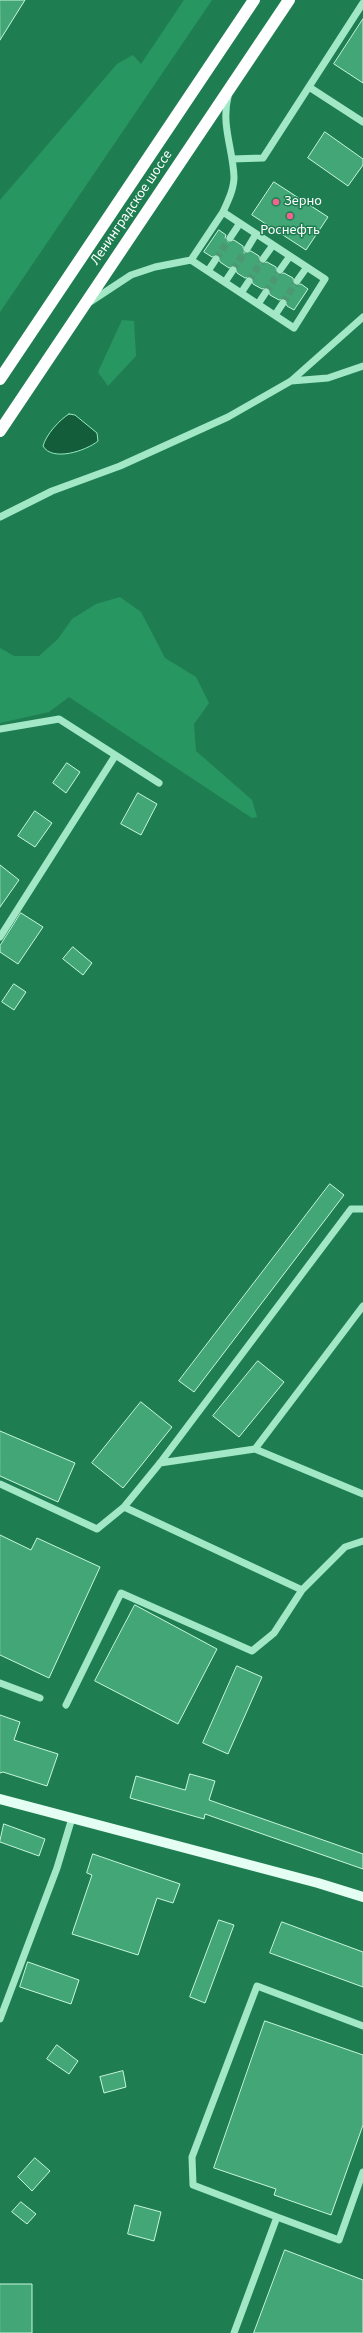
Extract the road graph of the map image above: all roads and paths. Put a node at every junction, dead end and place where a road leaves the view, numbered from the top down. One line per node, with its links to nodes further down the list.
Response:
1 (254, 0): 33 (highway, Ленинградское шоссе)
2 (289, 0): 5 (highway, Ленинградское шоссе)
3 (363, 3): 4 (street)
4 (309, 87): 6 (street); 7 (street)
5 (230, 89): 7 (street); 29 (highway, Ленинградское шоссе)
6 (363, 122)
7 (232, 159): 8 (street)
8 (222, 212): 9 (street); 17 (street)
9 (240, 223): 10 (street); 11 (street)
10 (256, 234): 12 (street); 13 (street)
11 (230, 238)
12 (273, 245): 14 (street); 16 (street)
13 (247, 249)
14 (290, 256): 18 (street); 20 (street)
15 (216, 259): 21 (street)
16 (264, 259)
17 (191, 260): 21 (street); 29 (street)
18 (307, 267): 23 (street); 30 (street)
19 (233, 270): 24 (street)
20 (280, 270)
21 (208, 271): 24 (street)
22 (249, 281): 26 (street)
23 (297, 281)
24 (225, 282): 26 (street)
25 (266, 292): 28 (street)
26 (241, 293): 28 (street)
27 (283, 303): 30 (street)
28 (258, 304): 30 (street)
29 (84, 308): 35 (highway, Ленинградское шоссе)
30 (275, 315)
31 (363, 317): 34 (street)
32 (363, 366): 34 (street)
33 (0, 379)
34 (291, 380): 36 (street)
35 (0, 431)
36 (0, 517)
37 (0, 729): 38 (street)
38 (115, 756): 39 (street); 40 (street)
39 (159, 783)
40 (0, 937)
41 (363, 1209): 44 (street)
42 (363, 1306): 43 (street)
43 (255, 1449): 44 (street); 46 (street)
44 (160, 1463): 47 (street)
45 (0, 1484): 47 (street)
46 (363, 1494)
47 (124, 1507): 49 (street)
48 (363, 1541): 49 (street)
49 (302, 1590): 52 (street)
50 (0, 1683): 51 (street)
51 (40, 1698)
52 (66, 1705)
53 (0, 1799): 54 (main road)
54 (72, 1818): 55 (main road); 56 (street)
55 (363, 1897)
56 (0, 2019)
57 (363, 2026): 59 (street)
58 (363, 2172): 59 (street)
59 (277, 2217): 60 (street)
60 (234, 2333)

